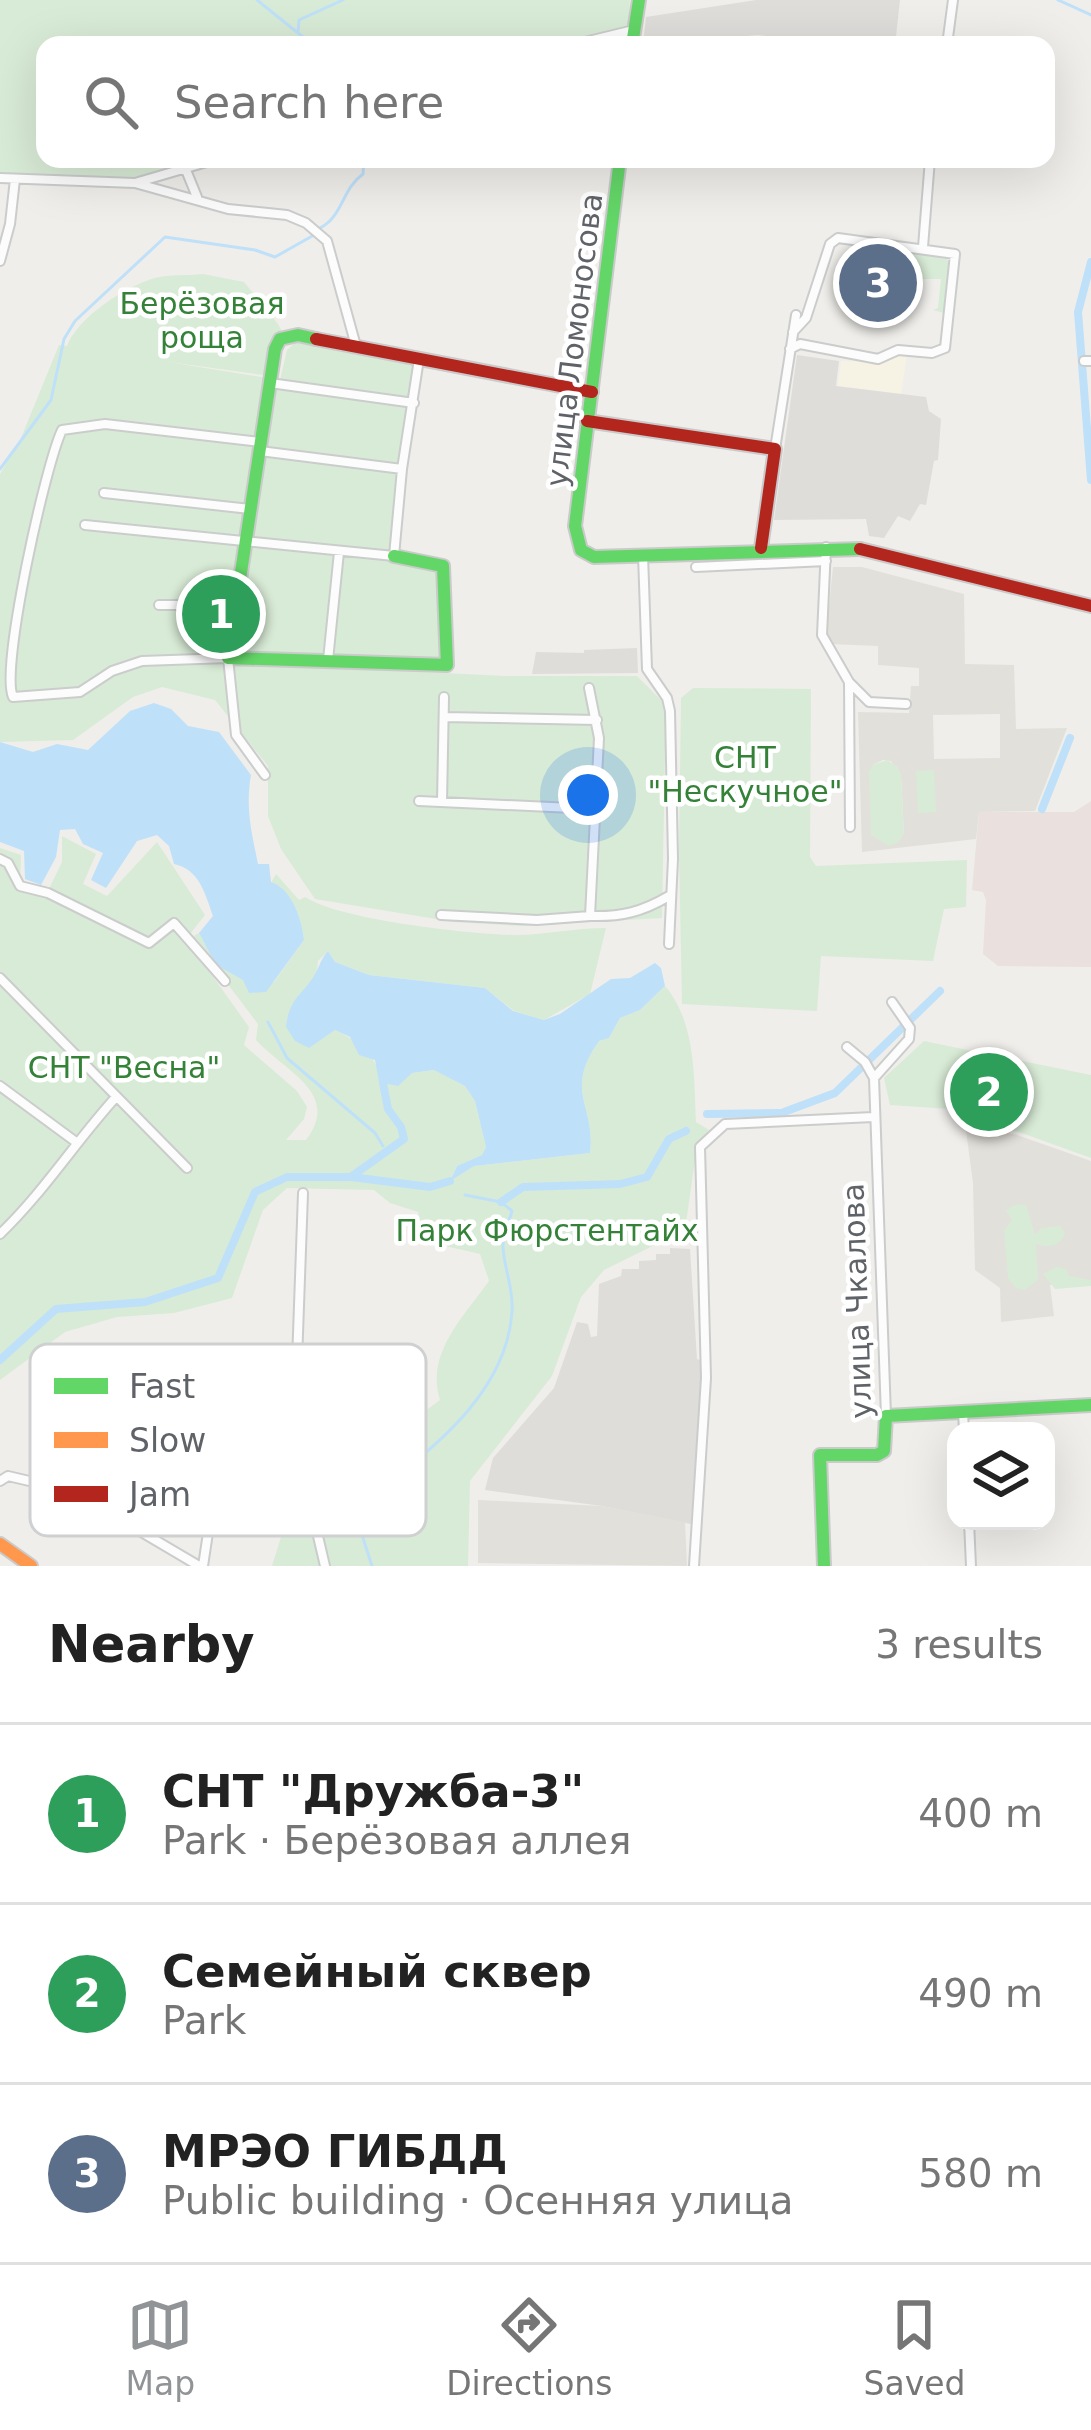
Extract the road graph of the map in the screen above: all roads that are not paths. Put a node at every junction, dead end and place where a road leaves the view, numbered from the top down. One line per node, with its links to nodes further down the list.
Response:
1 (639, 0): 3 (street)
2 (953, 0): 4 (street)
3 (632, 35)
4 (948, 36)
5 (192, 168): 8 (street)
6 (619, 168): 21 (street, улица Ломоносова)
7 (929, 168): 13 (street)
8 (186, 170): 11 (street); 12 (street)
9 (0, 178): 10 (street)
10 (14, 178): 11 (street); 14 (street)
11 (135, 183): 12 (street)
12 (198, 198): 17 (street)
13 (923, 247): 16 (street); 18 (street)
14 (0, 261)
15 (796, 315): 16 (street)
16 (793, 332): 18 (street)
17 (356, 346): 19 (street); 20 (street)
18 (790, 350): 25 (street)
19 (419, 359): 21 (street); 22 (street)
20 (270, 383): 22 (street); 24 (street)
21 (592, 392): 23 (street, улица Ломоносова)
22 (413, 403): 26 (street)
23 (587, 421): 25 (street); 34 (street, улица Ломоносова)
24 (260, 447): 26 (street); 28 (street); 41 (street)
25 (775, 449): 32 (street)
26 (401, 469): 35 (street)
27 (104, 493): 28 (street)
28 (251, 509): 30 (street)
29 (85, 525): 30 (street)
30 (247, 543): 33 (street); 39 (street)
31 (826, 546): 32 (street); 36 (street); 40 (street)
32 (761, 548): 34 (street)
33 (340, 552): 35 (street); 42 (street)
34 (643, 555): 55 (street)
35 (394, 556): 42 (street)
36 (826, 561): 37 (street); 43 (street)
37 (696, 567)
38 (159, 605): 39 (street)
39 (238, 605): 41 (street)
40 (1091, 606)
41 (228, 658): 42 (street); 49 (street)
42 (328, 660)
43 (849, 682): 46 (street); 53 (street)
44 (590, 688): 48 (street)
45 (444, 697): 47 (street)
46 (906, 704)
47 (444, 717): 48 (street); 51 (street)
48 (598, 720): 52 (street)
49 (265, 776)
50 (419, 801): 51 (street)
51 (442, 802): 52 (street)
52 (594, 809): 57 (street)
53 (850, 827)
54 (0, 859): 60 (street)
55 (670, 895): 57 (street); 58 (street)
56 (441, 915): 57 (street)
57 (590, 916)
58 (669, 944)
59 (0, 978): 65 (street)
60 (225, 981)
61 (892, 1002): 63 (street)
62 (847, 1046): 63 (street)
63 (874, 1078): 66 (street, улица Чкалова)
64 (0, 1086): 67 (street)
65 (116, 1097): 67 (street); 68 (street)
66 (873, 1117): 74 (street, улица Чкалова); 86 (street)
67 (76, 1142): 70 (street)
68 (187, 1168)
69 (303, 1193): 71 (street)
70 (0, 1234)
71 (297, 1344)
72 (1091, 1405): 73 (street)
73 (963, 1412): 74 (street); 75 (street)
74 (886, 1416): 87 (street, улица Чкалова)
75 (964, 1422)
76 (0, 1480): 77 (street)
77 (30, 1480)
78 (969, 1530): 88 (street)
79 (148, 1536): 84 (street)
80 (206, 1536): 84 (street)
81 (319, 1536): 85 (street)
82 (0, 1544): 83 (street)
83 (31, 1566)
84 (201, 1566)
85 (325, 1566)
86 (694, 1566)
87 (824, 1566)
88 (971, 1566)

